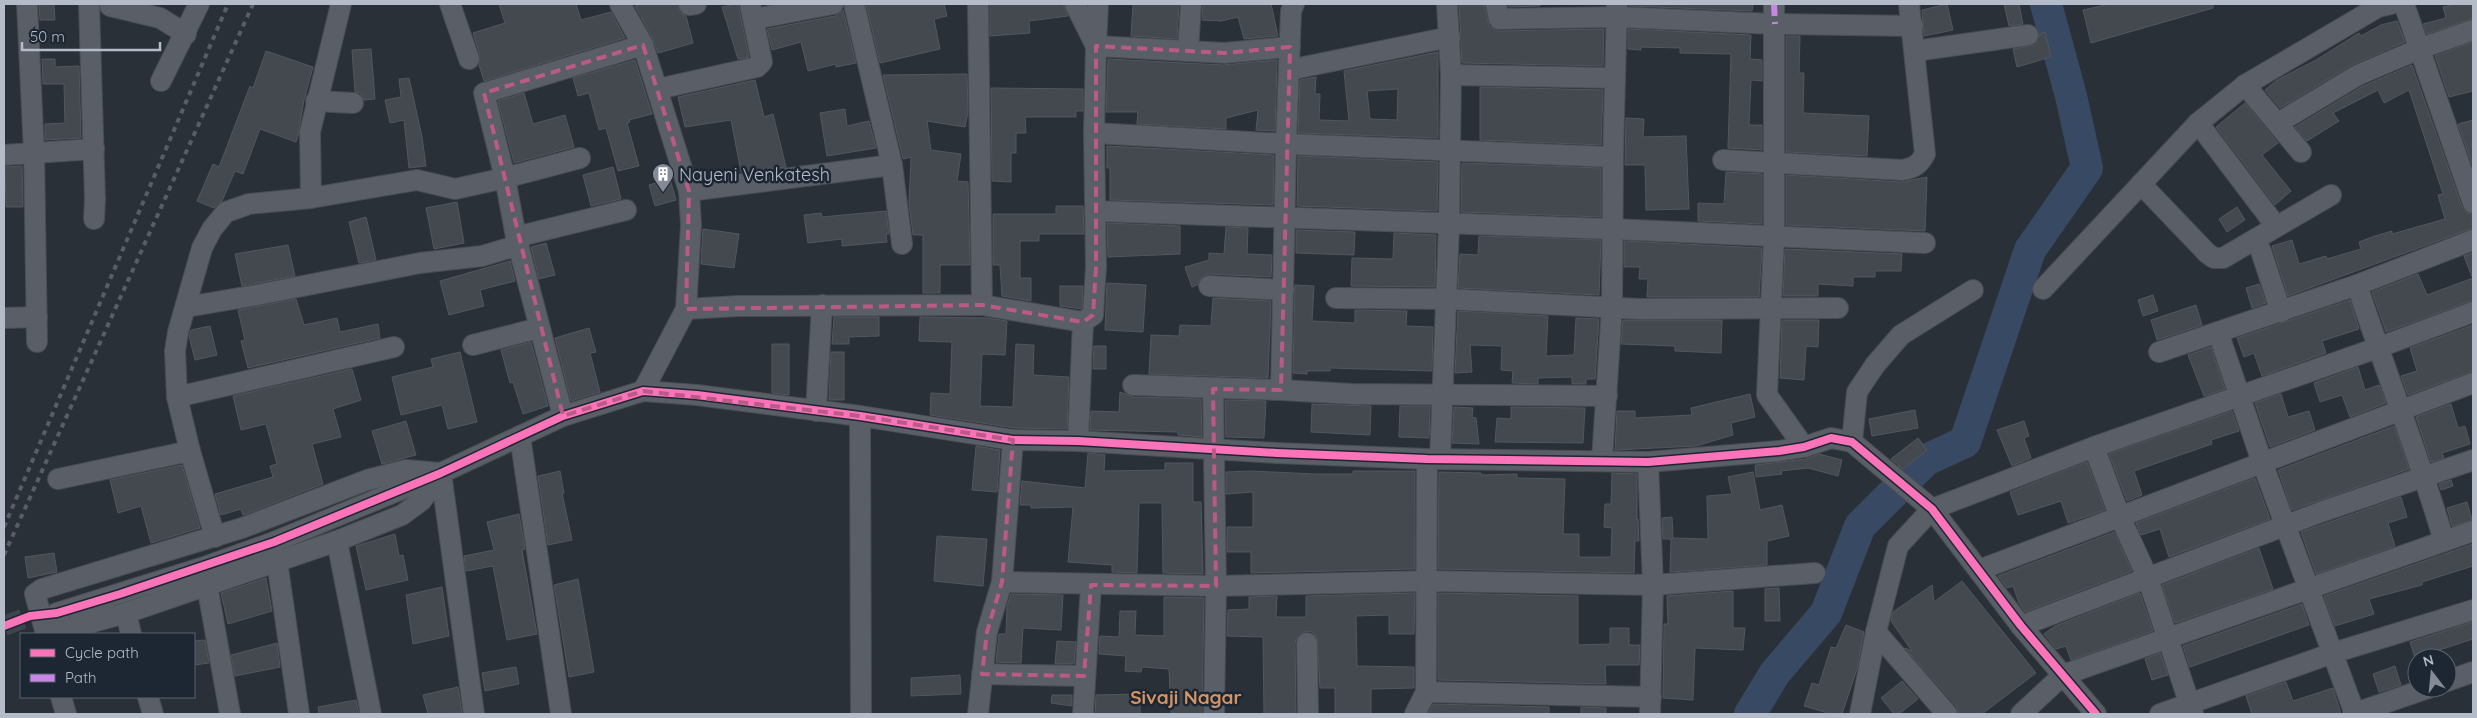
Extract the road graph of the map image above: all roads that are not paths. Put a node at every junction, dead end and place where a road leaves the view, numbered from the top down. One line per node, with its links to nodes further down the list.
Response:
1 (26, 4): 52 (street)
2 (89, 4): 49 (street)
3 (108, 4): 27 (street)
4 (199, 4): 27 (street)
5 (450, 4): 36 (street)
6 (620, 4): 30 (street)
7 (833, 4): 22 (street)
8 (854, 4): 58 (street)
9 (978, 4): 85 (street)
10 (1075, 4): 31 (street)
11 (1098, 4): 31 (street)
12 (1191, 4): 34 (street)
13 (1294, 4): 32 (street)
14 (1447, 4): 29 (street)
15 (1496, 4): 23 (street)
16 (1774, 4): 24 (street)
17 (1909, 4): 25 (street)
18 (2404, 4): 33 (street)
19 (344, 5): 43 (street)
20 (2382, 5): 41 (street)
21 (1617, 10): 23 (street); 24 (street); 39 (street)
22 (752, 12): 42 (street)
23 (1542, 12)
24 (1775, 24): 25 (street); 57 (street)
25 (1913, 26): 35 (street)
26 (2473, 30): 33 (street)
27 (186, 34): 40 (street)
28 (2028, 35): 35 (street)
29 (1450, 37): 37 (street); 38 (street)
30 (644, 46): 42 (street); 59 (street)
31 (1096, 46): 34 (street); 47 (street)
32 (1290, 47): 34 (street); 37 (street)
33 (2419, 48): 46 (street); 64 (street)
34 (1188, 51)
35 (1915, 51): 57 (street)
36 (469, 60)
37 (1289, 70): 48 (street)
38 (1451, 76): 39 (street); 50 (street)
39 (1615, 78): 54 (street)
40 (161, 81)
41 (2245, 85): 45 (street); 46 (street)
42 (658, 89): 61 (street)
43 (316, 101): 44 (street); 63 (street)
44 (353, 103)
45 (2198, 123): 60 (street); 70 (street)
46 (2278, 123): 51 (street)
47 (1094, 133): 48 (street); 66 (street)
48 (1286, 144): 50 (street); 68 (street)
49 (94, 149): 52 (street); 67 (street)
50 (1449, 149): 54 (street); 69 (street)
51 (2301, 152)
52 (34, 153): 53 (street); 94 (street)
53 (4, 154)
54 (1613, 157): 71 (street)
55 (580, 158): 59 (street)
56 (1723, 160): 57 (street)
57 (1772, 163): 72 (street)
58 (892, 165): 61 (street); 76 (street)
59 (504, 178): 63 (street); 74 (street)
60 (2141, 184): 70 (street); 80 (street)
61 (689, 191): 91 (street)
62 (2331, 195): 70 (street)
63 (311, 198): 86 (street)
64 (2473, 203)
65 (626, 210): 74 (street)
66 (1095, 211): 68 (street); 96 (street)
67 (94, 218)
68 (1284, 218): 69 (street); 81 (street)
69 (1448, 225): 71 (street); 84 (street)
70 (2276, 226)
71 (1612, 229): 72 (street); 88 (street)
72 (1774, 237): 75 (street); 89 (street)
73 (2473, 240): 78 (street)
74 (518, 241): 86 (street); 97 (street)
75 (1925, 243)
76 (902, 244)
77 (2261, 250): 92 (street)
78 (2357, 285): 92 (street); 102 (street)
79 (1209, 286): 81 (street)
80 (2043, 289)
81 (1284, 290): 107 (street)
82 (1973, 290): 120 (street)
83 (1336, 298): 84 (street)
84 (1446, 299): 88 (street); 109 (street)
85 (982, 305): 87 (street); 96 (street)
86 (186, 306): 112 (street)
87 (822, 306): 91 (street); 114 (street)
88 (1612, 307): 89 (street); 110 (street)
89 (1771, 308): 90 (street); 121 (street)
90 (1838, 308)
91 (686, 309): 108 (street)
92 (2281, 312): 98 (street)
93 (2473, 312): 102 (street)
94 (37, 316): 95 (street); 99 (street)
95 (4, 318)
96 (1083, 322): 119 (street)
97 (539, 328): 100 (street); 115 (street)
98 (2218, 332): 103 (street); 111 (street)
99 (37, 342)
100 (473, 346)
101 (394, 348): 112 (street)
102 (2377, 348): 111 (street); 113 (street)
103 (2159, 352)
104 (2473, 383): 113 (street)
105 (1134, 385): 106 (street)
106 (1213, 389): 107 (street); 123 (street)
107 (1281, 390): 109 (street)
108 (643, 391): 114 (street); 115 (street)
109 (1442, 394): 110 (street); 125 (street)
110 (1606, 396): 126 (street)
111 (2240, 396): 122 (street); 129 (street)
112 (177, 397): 124 (street)
113 (2400, 410): 129 (street); 131 (street)
114 (816, 411): 116 (street)
115 (563, 416): 117 (street)
116 (860, 416): 118 (street); 180 (street)
117 (520, 436): 130 (street); 179 (street)
118 (1013, 440): 119 (street); 144 (street)
119 (1078, 441): 123 (street)
120 (1852, 442): 121 (street); 133 (street)
121 (1804, 447): 128 (street)
122 (2094, 447): 133 (street); 134 (street)
123 (1213, 449): 125 (street); 148 (street)
124 (190, 451): 132 (street); 137 (street)
125 (1433, 459): 126 (street); 145 (street)
126 (1602, 460): 128 (street)
127 (2473, 460): 131 (street)
128 (1648, 462): 149 (street)
129 (2262, 462): 134 (street); 135 (street)
130 (442, 473): 137 (street); 138 (street); 152 (street); 178 (street)
131 (2425, 475): 135 (street); 139 (street)
132 (58, 479)
133 (1932, 509): 141 (street); 155 (street)
134 (2120, 517): 141 (street); 143 (street)
135 (2286, 526): 143 (street); 150 (street)
136 (2473, 531): 139 (street)
137 (215, 538): 156 (street)
138 (337, 541): 140 (street); 177 (street)
139 (2444, 541): 150 (street)
140 (277, 561): 147 (street); 176 (street)
141 (1979, 570): 154 (street)
142 (1815, 573): 149 (street)
143 (2147, 576): 154 (street); 159 (street)
144 (1002, 582): 146 (street); 163 (street)
145 (1428, 582): 148 (street); 149 (street); 167 (street)
146 (1091, 585): 148 (street); 165 (street)
147 (207, 586): 153 (street); 175 (street)
148 (1216, 586): 183 (street)
149 (1653, 586): 171 (street)
150 (2309, 589): 159 (street); 161 (street)
151 (2473, 610): 161 (street)
152 (57, 613)
153 (126, 613): 157 (street); 158 (street)
154 (2021, 626): 164 (street)
155 (1876, 632): 186 (street); 187 (street)
156 (48, 633)
157 (52, 633)
158 (131, 633)
159 (2167, 640): 164 (street); 172 (street)
160 (1307, 643): 184 (street)
161 (2332, 653): 172 (street); 191 (street)
162 (2473, 672): 166 (street)
163 (982, 674): 165 (street); 181 (street)
164 (2063, 675): 188 (street); 189 (street)
165 (1084, 676): 182 (street)
166 (2457, 678)
167 (1426, 692): 171 (street); 185 (street)
168 (2407, 695): 191 (street)
169 (62, 698): 173 (street)
170 (148, 698): 174 (street)
171 (1651, 706)
172 (2191, 709): 190 (street)
173 (66, 714)
174 (153, 714)
175 (230, 714)
176 (299, 714)
177 (371, 714)
178 (474, 714)
179 (561, 714)
180 (862, 714)
181 (978, 714)
182 (1083, 714)
183 (1214, 714)
184 (1308, 714)
185 (1415, 714)
186 (1860, 714)
187 (1947, 714)
188 (2021, 714)
189 (2096, 714)
190 (2160, 714)
191 (2354, 714)

